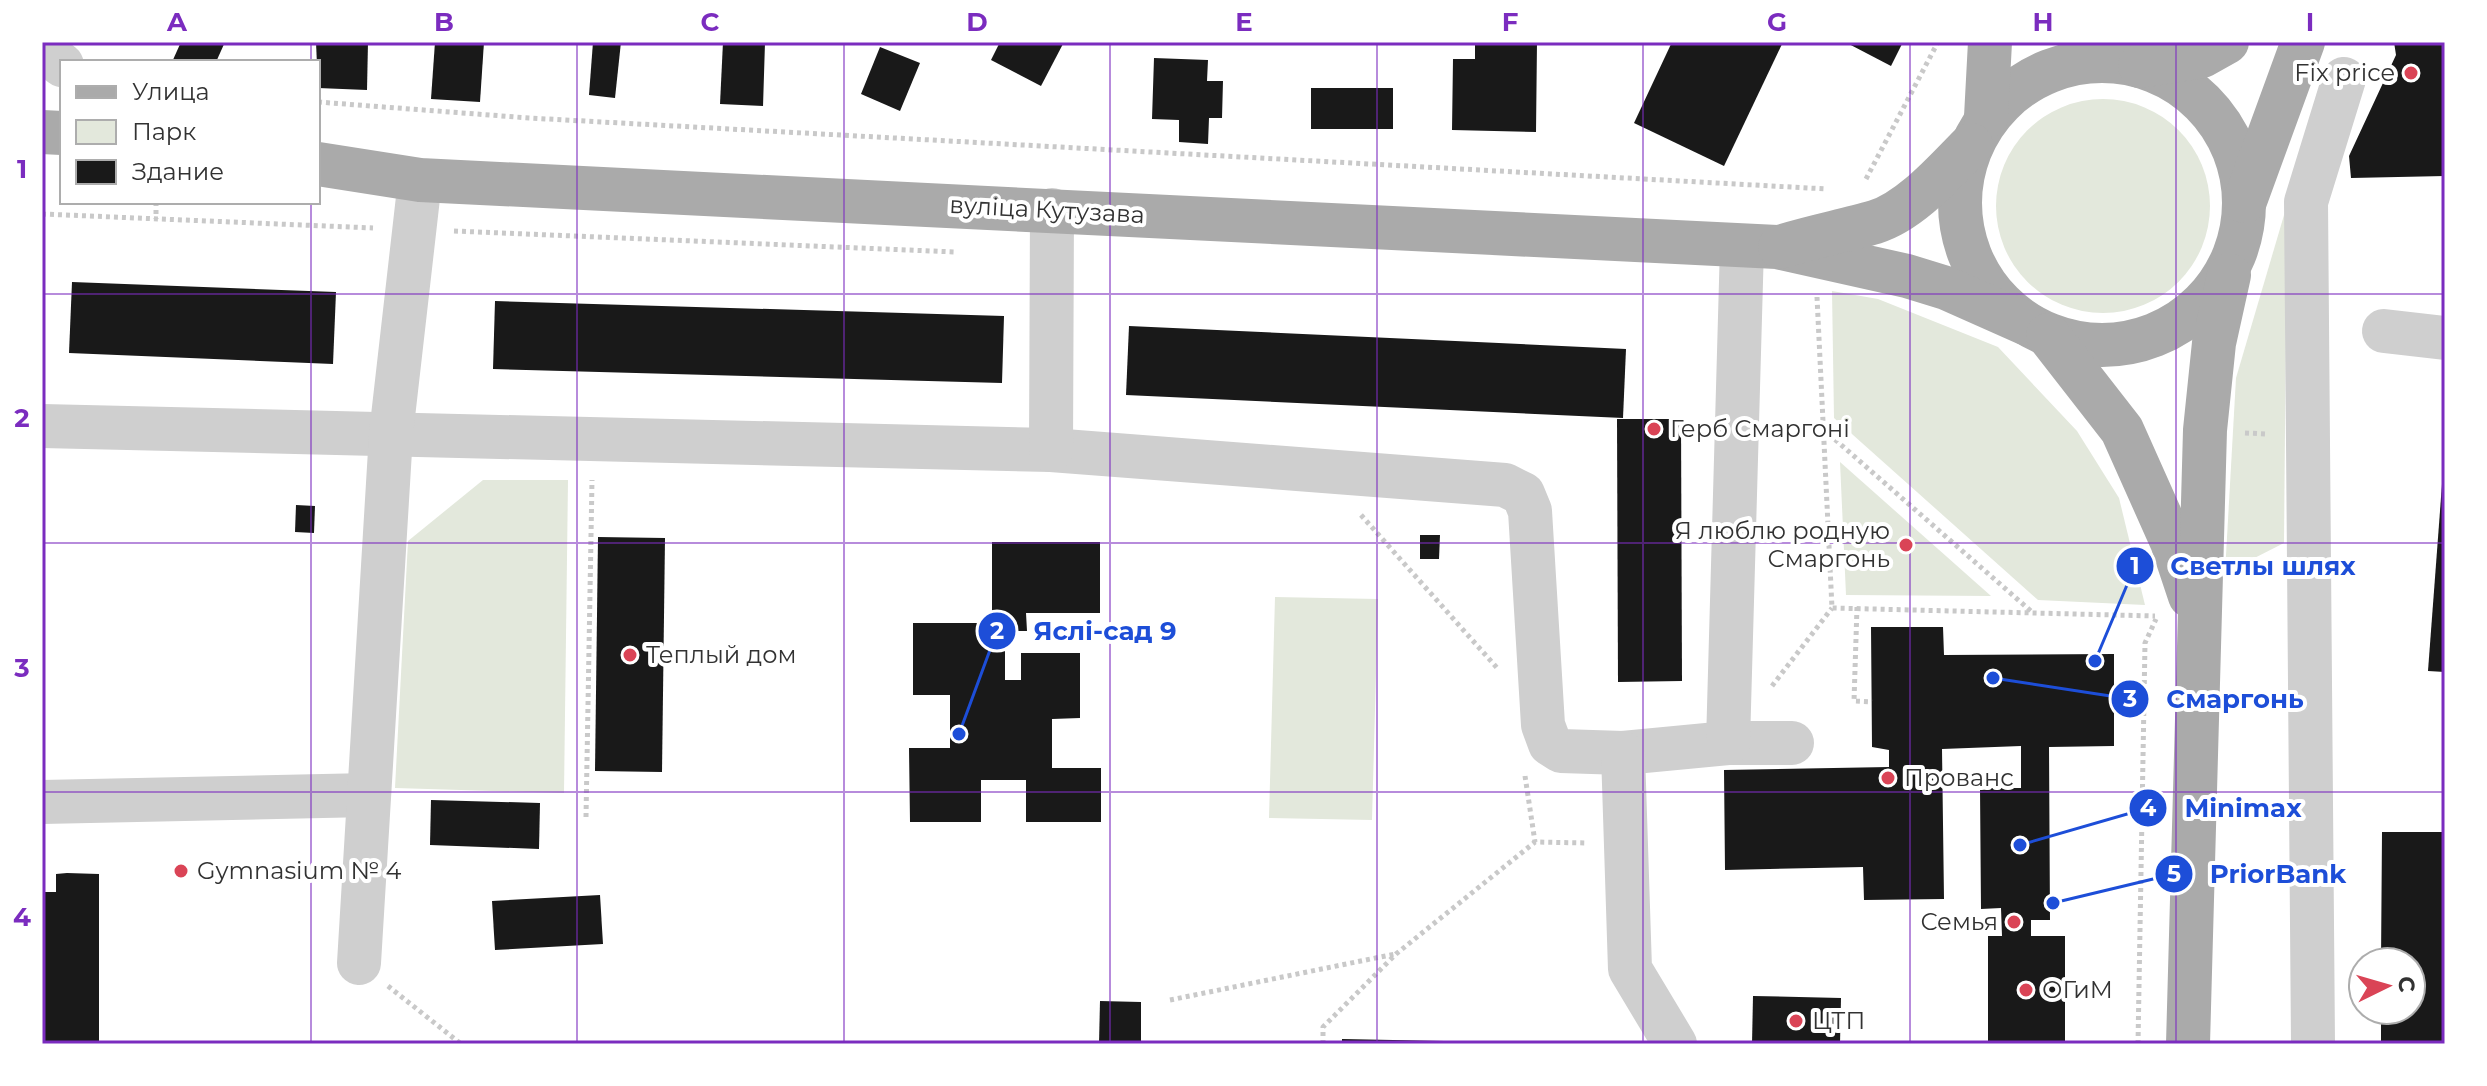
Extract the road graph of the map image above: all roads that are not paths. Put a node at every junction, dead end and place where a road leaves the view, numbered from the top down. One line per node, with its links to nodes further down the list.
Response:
1 (1990, 42): 8 (main road)
2 (2227, 42): 5 (main road)
3 (2303, 42): 11 (main road)
4 (42, 49): 6 (street)
5 (2113, 56): 8 (main road); 11 (main road)
6 (60, 63)
7 (2344, 79): 31 (street)
8 (1978, 131): 13 (main road, вуліца Кутузава); 16 (main road)
9 (320, 164): 10 (main road, вуліца Кутузава)
10 (420, 180): 12 (main road, вуліца Кутузава); 20 (street)
11 (2244, 203): 15 (main road)
12 (1052, 210): 14 (main road, вуліца Кутузава); 21 (street)
13 (1832, 225): 14 (main road, вуліца Кутузава); 16 (main road, вуліца Кутузава)
14 (1760, 246): 23 (street)
15 (2232, 261): 16 (main road); 22 (main road)
16 (2037, 330): 22 (main road)
17 (2384, 331): 18 (street)
18 (2445, 338)
19 (42, 426): 20 (street)
20 (391, 434): 21 (street); 26 (street)
21 (1051, 450): 25 (street)
22 (2178, 619): 30 (main road)
23 (1728, 743): 24 (street); 25 (street)
24 (1792, 743)
25 (1623, 753): 29 (street)
26 (369, 795): 27 (street); 28 (street)
27 (42, 802)
28 (359, 963)
29 (1675, 1044)
30 (2188, 1044)
31 (2313, 1044)

